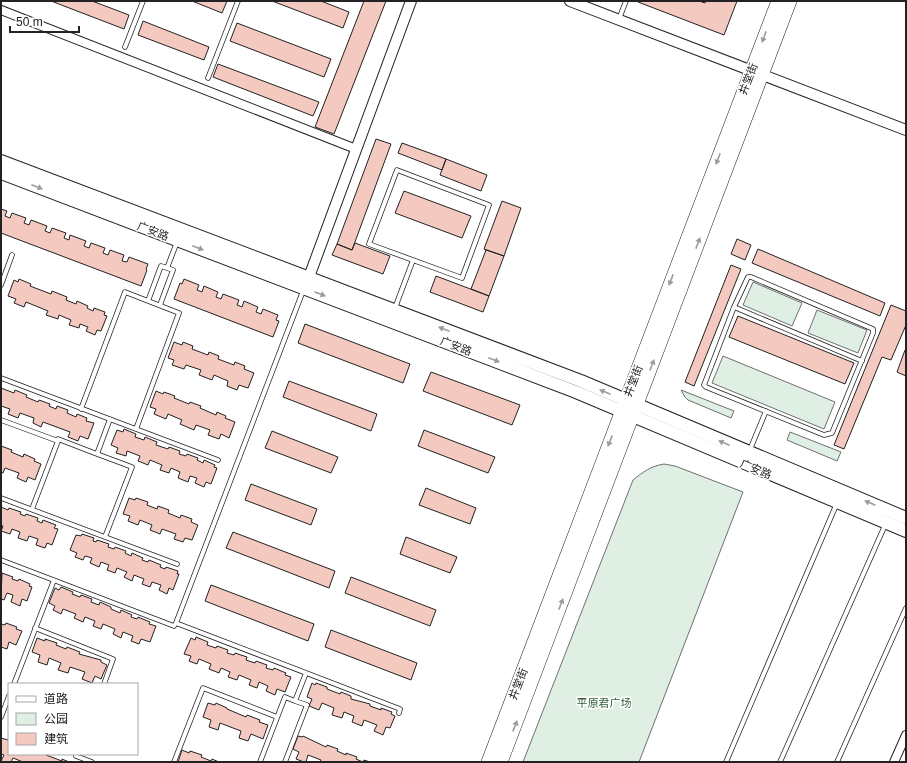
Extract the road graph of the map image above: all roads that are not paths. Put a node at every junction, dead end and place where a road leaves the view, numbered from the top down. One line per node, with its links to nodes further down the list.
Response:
1 (143, 1): 10 (lane)
2 (238, 1): 12 (lane)
3 (410, 1): 14 (street)
4 (570, 1): 9 (street)
5 (626, 1): 9 (lane)
6 (778, 1): 11 (main road, 井堂街, one-way to 11)
7 (790, 1): 11 (main road, 井堂街)
8 (1, 10): 14 (street)
9 (619, 20): 11 (street)
10 (125, 47)
11 (756, 73): 13 (street); 29 (main road, 井堂街)
12 (208, 78)
13 (906, 130)
14 (356, 149): 21 (street)
15 (1, 161): 21 (main road, 广安路)
16 (1, 173): 17 (main road, 广安路, one-way to 17)
17 (178, 240): 20 (lane); 21 (main road, 广安路, one-way to 21)
18 (12, 255): 22 (lane)
19 (413, 260): 19 (lane); 26 (lane)
20 (167, 268): 23 (lane); 24 (lane)
21 (307, 283): 26 (main road, 广安路); 29 (main road, 广安路, one-way to 29); 50 (lane)
22 (1, 285)
23 (148, 301): 24 (lane); 30 (lane)
24 (160, 305): 34 (lane)
25 (734, 307): 27 (lane); 27 (lane); 31 (lane)
26 (394, 310): 29 (main road, 广安路, one-way to 26)
27 (862, 361): 31 (lane)
28 (1, 378): 30 (lane)
29 (629, 408): 36 (main road, 广安路, one-way to 29); 40 (main road, 广安路); 66 (main road, 井堂街, one-way to 66); 67 (main road, 井堂街, one-way to 29)
30 (81, 409): 32 (lane)
31 (766, 411): 36 (lane)
32 (110, 419): 34 (lane); 37 (lane)
33 (1, 420): 35 (lane)
34 (136, 429): 38 (lane)
35 (58, 441): 37 (lane); 41 (lane)
36 (749, 453): 42 (main road, 广安路, one-way to 36)
37 (97, 454): 45 (lane)
38 (218, 460)
39 (1, 498): 41 (lane)
40 (837, 502): 43 (main road, 广安路); 68 (lane)
41 (32, 509): 45 (lane)
42 (906, 518)
43 (886, 523): 44 (main road, 广安路); 69 (lane)
44 (906, 531)
45 (105, 537): 47 (lane)
46 (1, 560): 48 (lane)
47 (177, 564)
48 (54, 580): 50 (lane); 51 (lane)
49 (906, 608): 70 (lane)
50 (176, 622): 52 (lane)
51 (35, 628): 53 (lane); 54 (lane)
52 (306, 672): 56 (lane); 57 (lane)
53 (14, 683)
54 (104, 683)
55 (8, 699): 58 (lane)
56 (295, 701): 59 (lane); 65 (lane)
57 (398, 713)
58 (1, 717)
59 (277, 717): 63 (lane); 64 (lane)
60 (906, 735): 71 (street)
61 (76, 755): 62 (lane)
62 (92, 762)
63 (174, 762)
64 (260, 762)
65 (285, 762)
66 (488, 762)
67 (501, 762)
68 (726, 762)
69 (780, 762)
70 (837, 762)
71 (894, 762)

